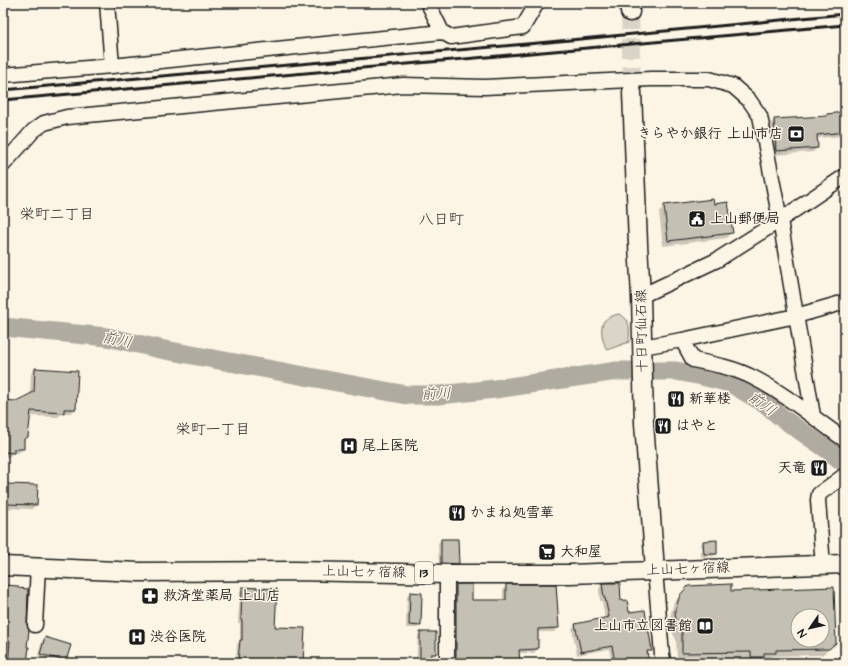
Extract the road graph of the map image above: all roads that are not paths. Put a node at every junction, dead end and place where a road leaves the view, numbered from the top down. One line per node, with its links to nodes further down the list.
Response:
1 (107, 3): 5 (street)
2 (428, 3): 4 (street)
3 (537, 3): 4 (street)
4 (442, 32): 5 (street)
5 (112, 66): 6 (street)
6 (3, 75)
7 (632, 92): 11 (main road, 十日町仙石線)
8 (3, 165): 10 (street)
9 (845, 176): 10 (street)
10 (780, 220): 11 (street); 13 (street)
11 (641, 296): 15 (main road, 十日町仙石線)
12 (845, 302): 13 (street)
13 (796, 316): 14 (street); 16 (street)
14 (682, 340): 15 (street); 16 (street)
15 (642, 352): 23 (main road, 十日町仙石線)
16 (813, 416): 17 (street)
17 (845, 440)
18 (841, 478): 21 (street)
19 (845, 564): 21 (main road, 上山七ヶ宿線 / 13)
20 (3, 566): 22 (main road, 上山七ヶ宿線 / 13)
21 (823, 566): 23 (main road, 上山七ヶ宿線 / 13)
22 (38, 567): 24 (main road, 上山七ヶ宿線 / 13); 25 (street)
23 (655, 570): 24 (main road, 上山七ヶ宿線 / 13); 27 (street)
24 (447, 574): 26 (street)
25 (34, 625)
26 (447, 663)
27 (664, 663)

